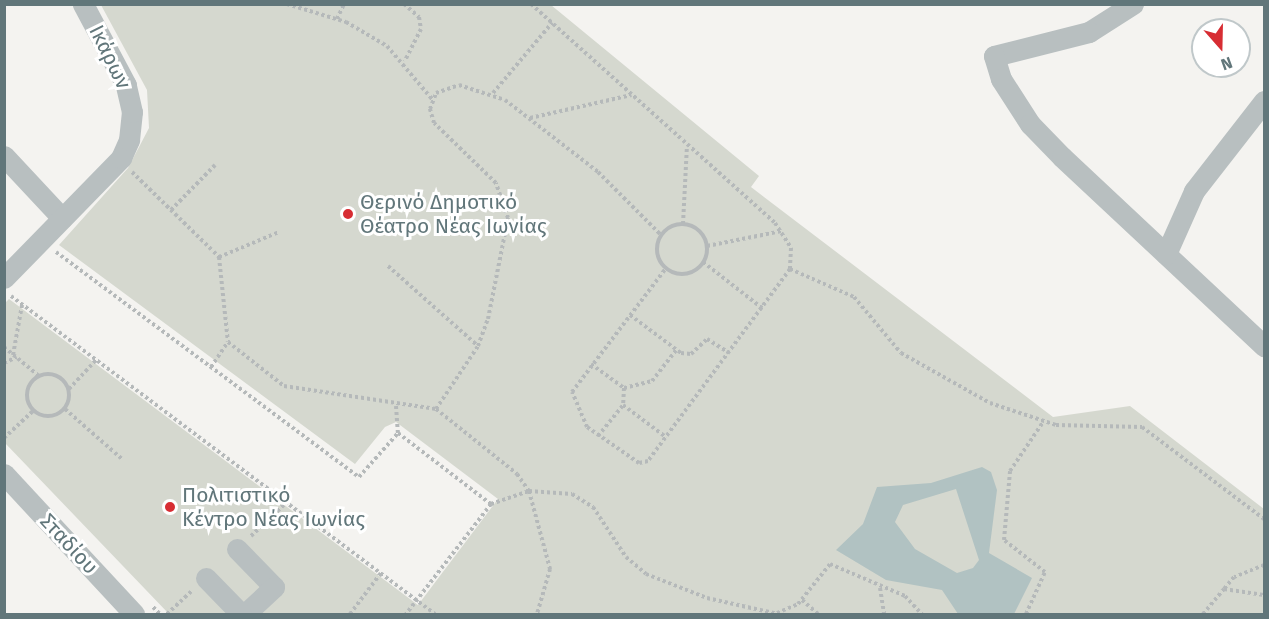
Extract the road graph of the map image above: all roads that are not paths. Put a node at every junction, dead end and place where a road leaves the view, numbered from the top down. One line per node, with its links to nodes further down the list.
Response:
1 (83, 4): 5 (street, Ικάρων)
2 (1133, 4): 6 (street)
3 (1264, 101): 6 (street)
4 (4, 156): 5 (street)
5 (62, 218): 7 (street)
6 (1166, 254): 8 (street)
7 (7, 286)
8 (1264, 346)
9 (4, 474): 12 (street, Σταδίου)
10 (237, 549): 13 (street)
11 (206, 578): 13 (street)
12 (134, 615)
13 (243, 615)

